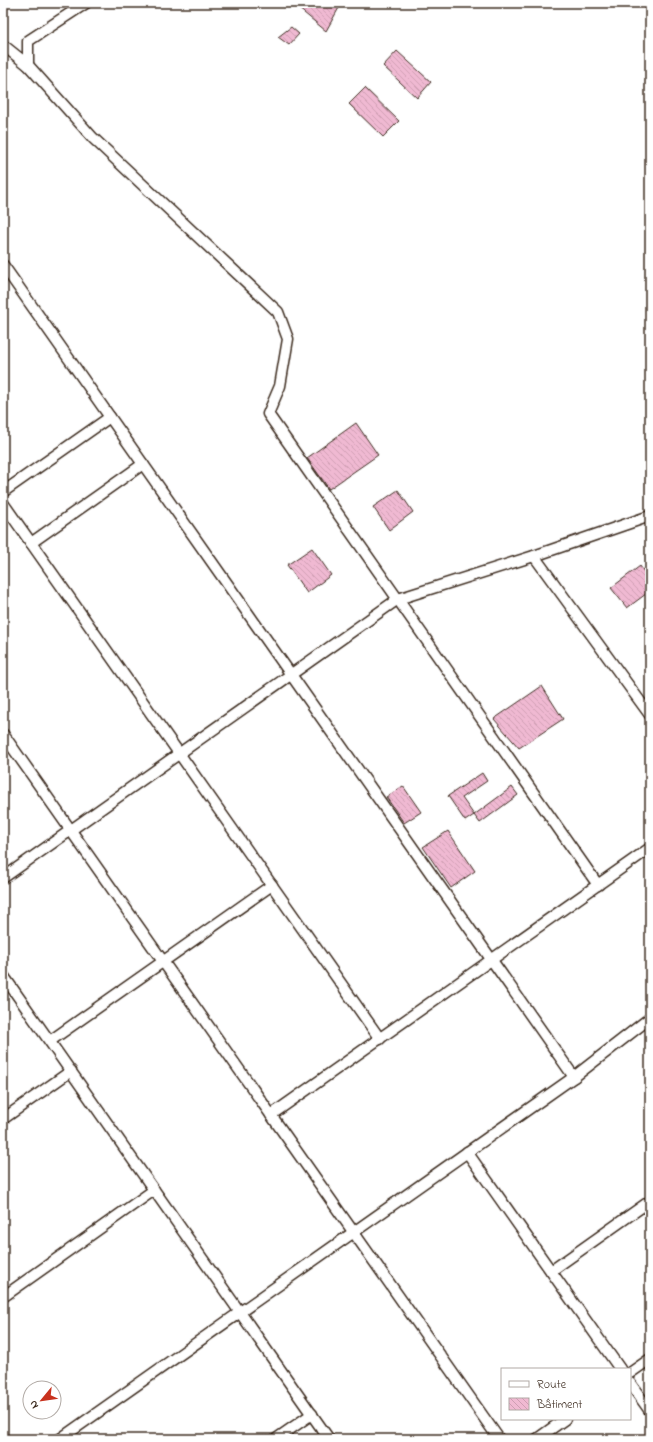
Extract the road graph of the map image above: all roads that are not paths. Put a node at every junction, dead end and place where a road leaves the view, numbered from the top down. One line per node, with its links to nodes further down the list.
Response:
1 (86, 3): 3 (street)
2 (3, 45): 3 (street)
3 (28, 66): 12 (street)
4 (3, 265): 5 (street)
5 (110, 417): 6 (street); 7 (street)
6 (143, 464): 10 (street); 13 (street)
7 (3, 492)
8 (3, 503): 10 (street)
9 (650, 516): 11 (street)
10 (31, 543): 16 (street)
11 (534, 556): 12 (street); 14 (street)
12 (398, 599): 13 (street); 20 (street)
13 (291, 675): 16 (street); 22 (street)
14 (650, 715)
15 (3, 734): 17 (street)
16 (179, 754): 17 (street); 21 (street)
17 (70, 830): 19 (street); 23 (street)
18 (650, 848): 20 (street)
19 (3, 878)
20 (598, 884): 22 (street)
21 (272, 885): 23 (street); 26 (street)
22 (491, 960): 26 (street); 29 (street)
23 (163, 962): 27 (street); 30 (street)
24 (3, 975): 27 (street)
25 (650, 1018): 29 (street)
26 (380, 1038): 30 (street)
27 (50, 1041): 28 (street)
28 (71, 1071): 31 (street); 33 (street)
29 (574, 1077): 32 (street)
30 (271, 1115): 35 (street)
31 (3, 1119)
32 (467, 1152): 35 (street); 36 (street)
33 (154, 1190): 37 (street); 38 (street)
34 (650, 1201): 36 (street)
35 (353, 1232): 38 (street); 49 (street)
36 (551, 1271): 40 (street)
37 (3, 1297)
38 (240, 1312): 44 (street); 46 (street)
39 (650, 1359): 41 (street)
40 (619, 1368)
41 (631, 1372)
42 (631, 1384): 43 (street)
43 (650, 1411)
44 (312, 1414): 47 (street); 48 (street)
45 (564, 1420): 50 (street)
46 (60, 1439)
47 (276, 1439)
48 (330, 1439)
49 (498, 1439)
50 (537, 1439)

